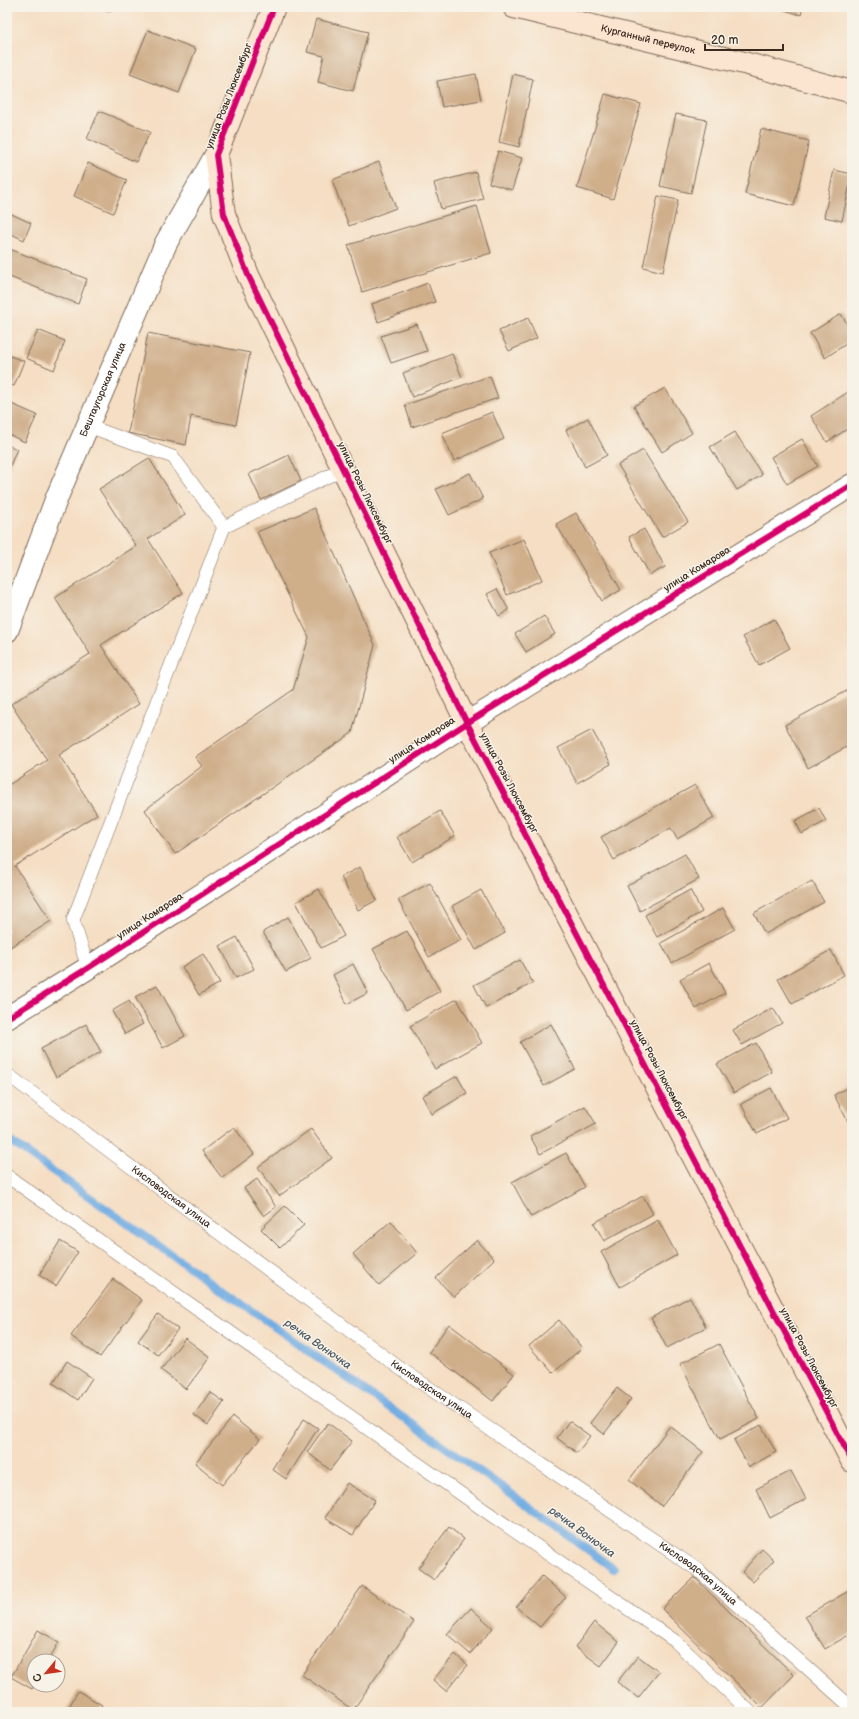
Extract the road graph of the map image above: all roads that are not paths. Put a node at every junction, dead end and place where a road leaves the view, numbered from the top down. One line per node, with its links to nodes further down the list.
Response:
1 (274, 7): 4 (street, улица Розы Люксембург)
2 (514, 7): 3 (street, Курганный переулок)
3 (852, 92)
4 (216, 155): 5 (street, Бештаугорская улица); 6 (street, улица Розы Люксембург)
5 (88, 426): 8 (lane); 9 (street, Бештаугорская улица)
6 (342, 469): 8 (lane); 10 (street, улица Розы Люксембург)
7 (852, 485): 10 (street, улица Комарова)
8 (224, 527): 11 (lane)
9 (7, 631)
10 (467, 723): 11 (street, улица Комарова); 15 (street, улица Розы Люксембург)
11 (88, 968): 12 (street, улица Комарова)
12 (7, 1018)
13 (7, 1074): 16 (lane, Кисловодская улица)
14 (7, 1176): 17 (lane)
15 (852, 1461)
16 (852, 1708)
17 (750, 1712)

